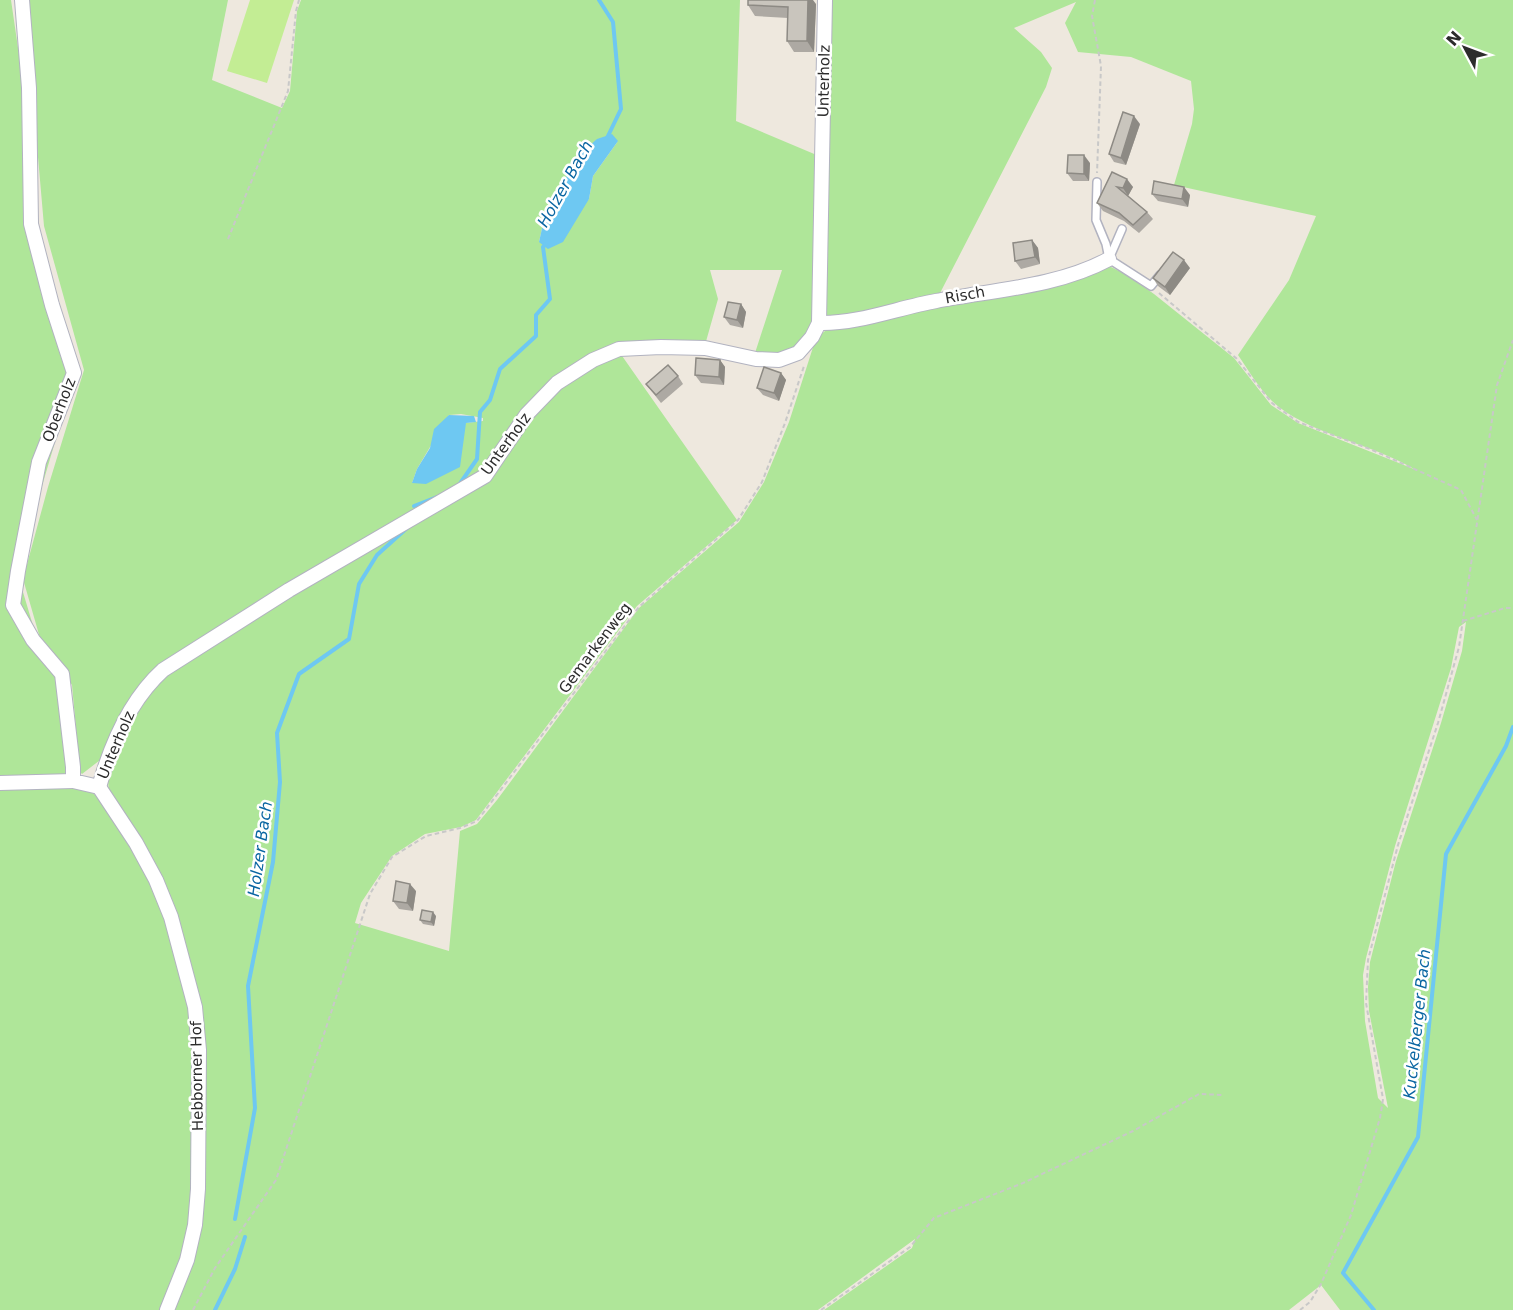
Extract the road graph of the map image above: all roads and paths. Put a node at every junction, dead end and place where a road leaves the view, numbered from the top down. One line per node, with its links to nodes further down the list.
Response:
1 (22, 0): 17 (street, Oberholz)
2 (299, 0): 7 (path)
3 (825, 0): 11 (street, Unterholz)
4 (1095, 0): 5 (path)
5 (1097, 182): 8 (lane)
6 (1122, 229): 8 (lane)
7 (228, 239)
8 (1109, 260): 10 (lane); 11 (street, Risch)
9 (1162, 272): 10 (lane)
10 (1151, 286): 14 (path)
11 (819, 323): 13 (street)
12 (1513, 340): 14 (path)
13 (798, 353): 19 (street, Unterholz); 22 (path, Gemarkenweg)
14 (1477, 520): 16 (path)
15 (1513, 608): 16 (path)
16 (1463, 621): 24 (path)
17 (73, 781): 18 (street); 19 (street)
18 (0, 783)
19 (99, 787): 21 (street, Hebborner Hof)
20 (1224, 1095): 23 (path)
21 (167, 1310)
22 (193, 1310)
23 (821, 1310)
24 (1300, 1310)

